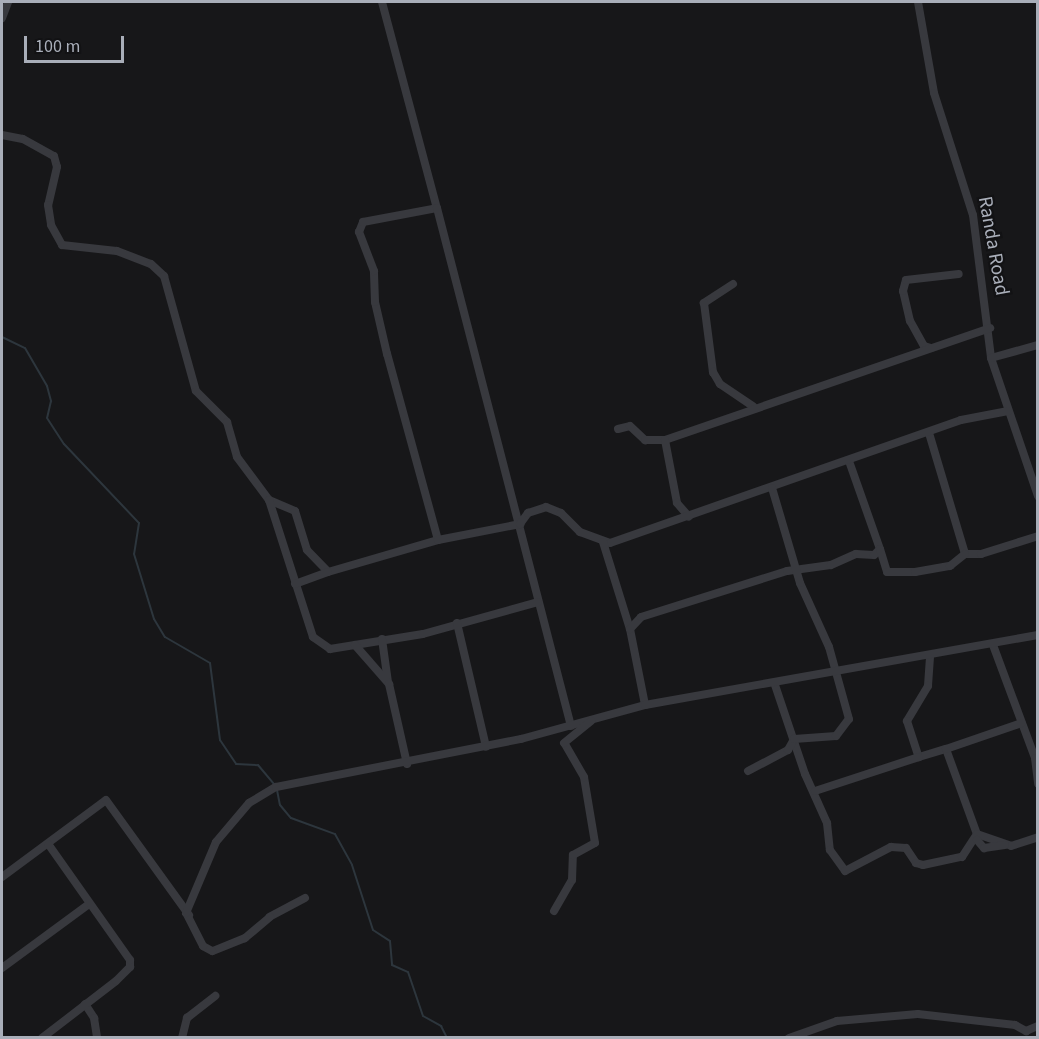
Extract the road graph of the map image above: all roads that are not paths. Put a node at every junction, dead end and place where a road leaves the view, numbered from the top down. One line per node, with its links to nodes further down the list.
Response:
1 (8, 2): 4 (street)
2 (382, 2): 6 (street)
3 (918, 2): 9 (street, Randa Road)
4 (2, 18)
5 (2, 135): 21 (street)
6 (437, 207): 23 (street); 25 (street)
7 (959, 274): 11 (street)
8 (733, 284): 13 (street)
9 (990, 328): 11 (street); 12 (street, Randa Road)
10 (1038, 345): 12 (street)
11 (932, 348): 13 (street)
12 (991, 358): 14 (street, Randa Road)
13 (753, 406): 17 (street)
14 (1008, 411): 16 (street); 20 (street, Randa Road)
15 (618, 429): 17 (street)
16 (929, 433): 18 (street); 28 (street)
17 (665, 440): 22 (street)
18 (849, 461): 19 (street); 27 (street)
19 (772, 488): 22 (street); 29 (street)
20 (1038, 496)
21 (269, 500): 30 (street); 31 (street)
22 (689, 517): 26 (street)
23 (520, 524): 25 (street); 26 (street); 32 (street)
24 (1038, 536): 28 (street)
25 (438, 540): 30 (street)
26 (603, 542): 34 (street)
27 (880, 549): 28 (street); 29 (street)
28 (965, 554)
29 (797, 569): 34 (street); 40 (street)
30 (328, 572): 31 (street)
31 (296, 584): 37 (street)
32 (538, 602): 33 (street); 46 (street)
33 (457, 623): 36 (street); 48 (street)
34 (630, 629): 43 (street)
35 (1038, 635): 38 (street)
36 (382, 639): 37 (street); 41 (street)
37 (355, 645): 41 (street)
38 (993, 645): 39 (street); 45 (street)
39 (930, 657): 40 (street); 50 (street)
40 (836, 674): 42 (street); 47 (street)
41 (389, 684): 51 (street)
42 (774, 685): 43 (street); 47 (street)
43 (645, 705): 44 (street)
44 (592, 720): 46 (street); 61 (street)
45 (1022, 723): 49 (street); 53 (street)
46 (571, 726): 48 (street)
47 (794, 739): 52 (street); 54 (street)
48 (486, 747): 51 (street)
49 (946, 748): 50 (street); 55 (street)
50 (919, 757): 54 (street)
51 (408, 764): 62 (street)
52 (748, 771)
53 (1038, 784)
54 (815, 791): 55 (street)
55 (977, 837): 56 (street)
56 (1038, 837)
57 (49, 845): 58 (street); 60 (street); 62 (street)
58 (2, 877)
59 (305, 898): 62 (street)
60 (89, 904): 63 (street); 65 (street)
61 (554, 910)
62 (189, 915)
63 (2, 968)
64 (214, 996): 70 (street)
65 (85, 1004): 68 (street); 69 (street)
66 (1038, 1026): 67 (street)
67 (1027, 1034): 71 (street)
68 (42, 1038)
69 (97, 1038)
70 (182, 1038)
71 (789, 1038)

